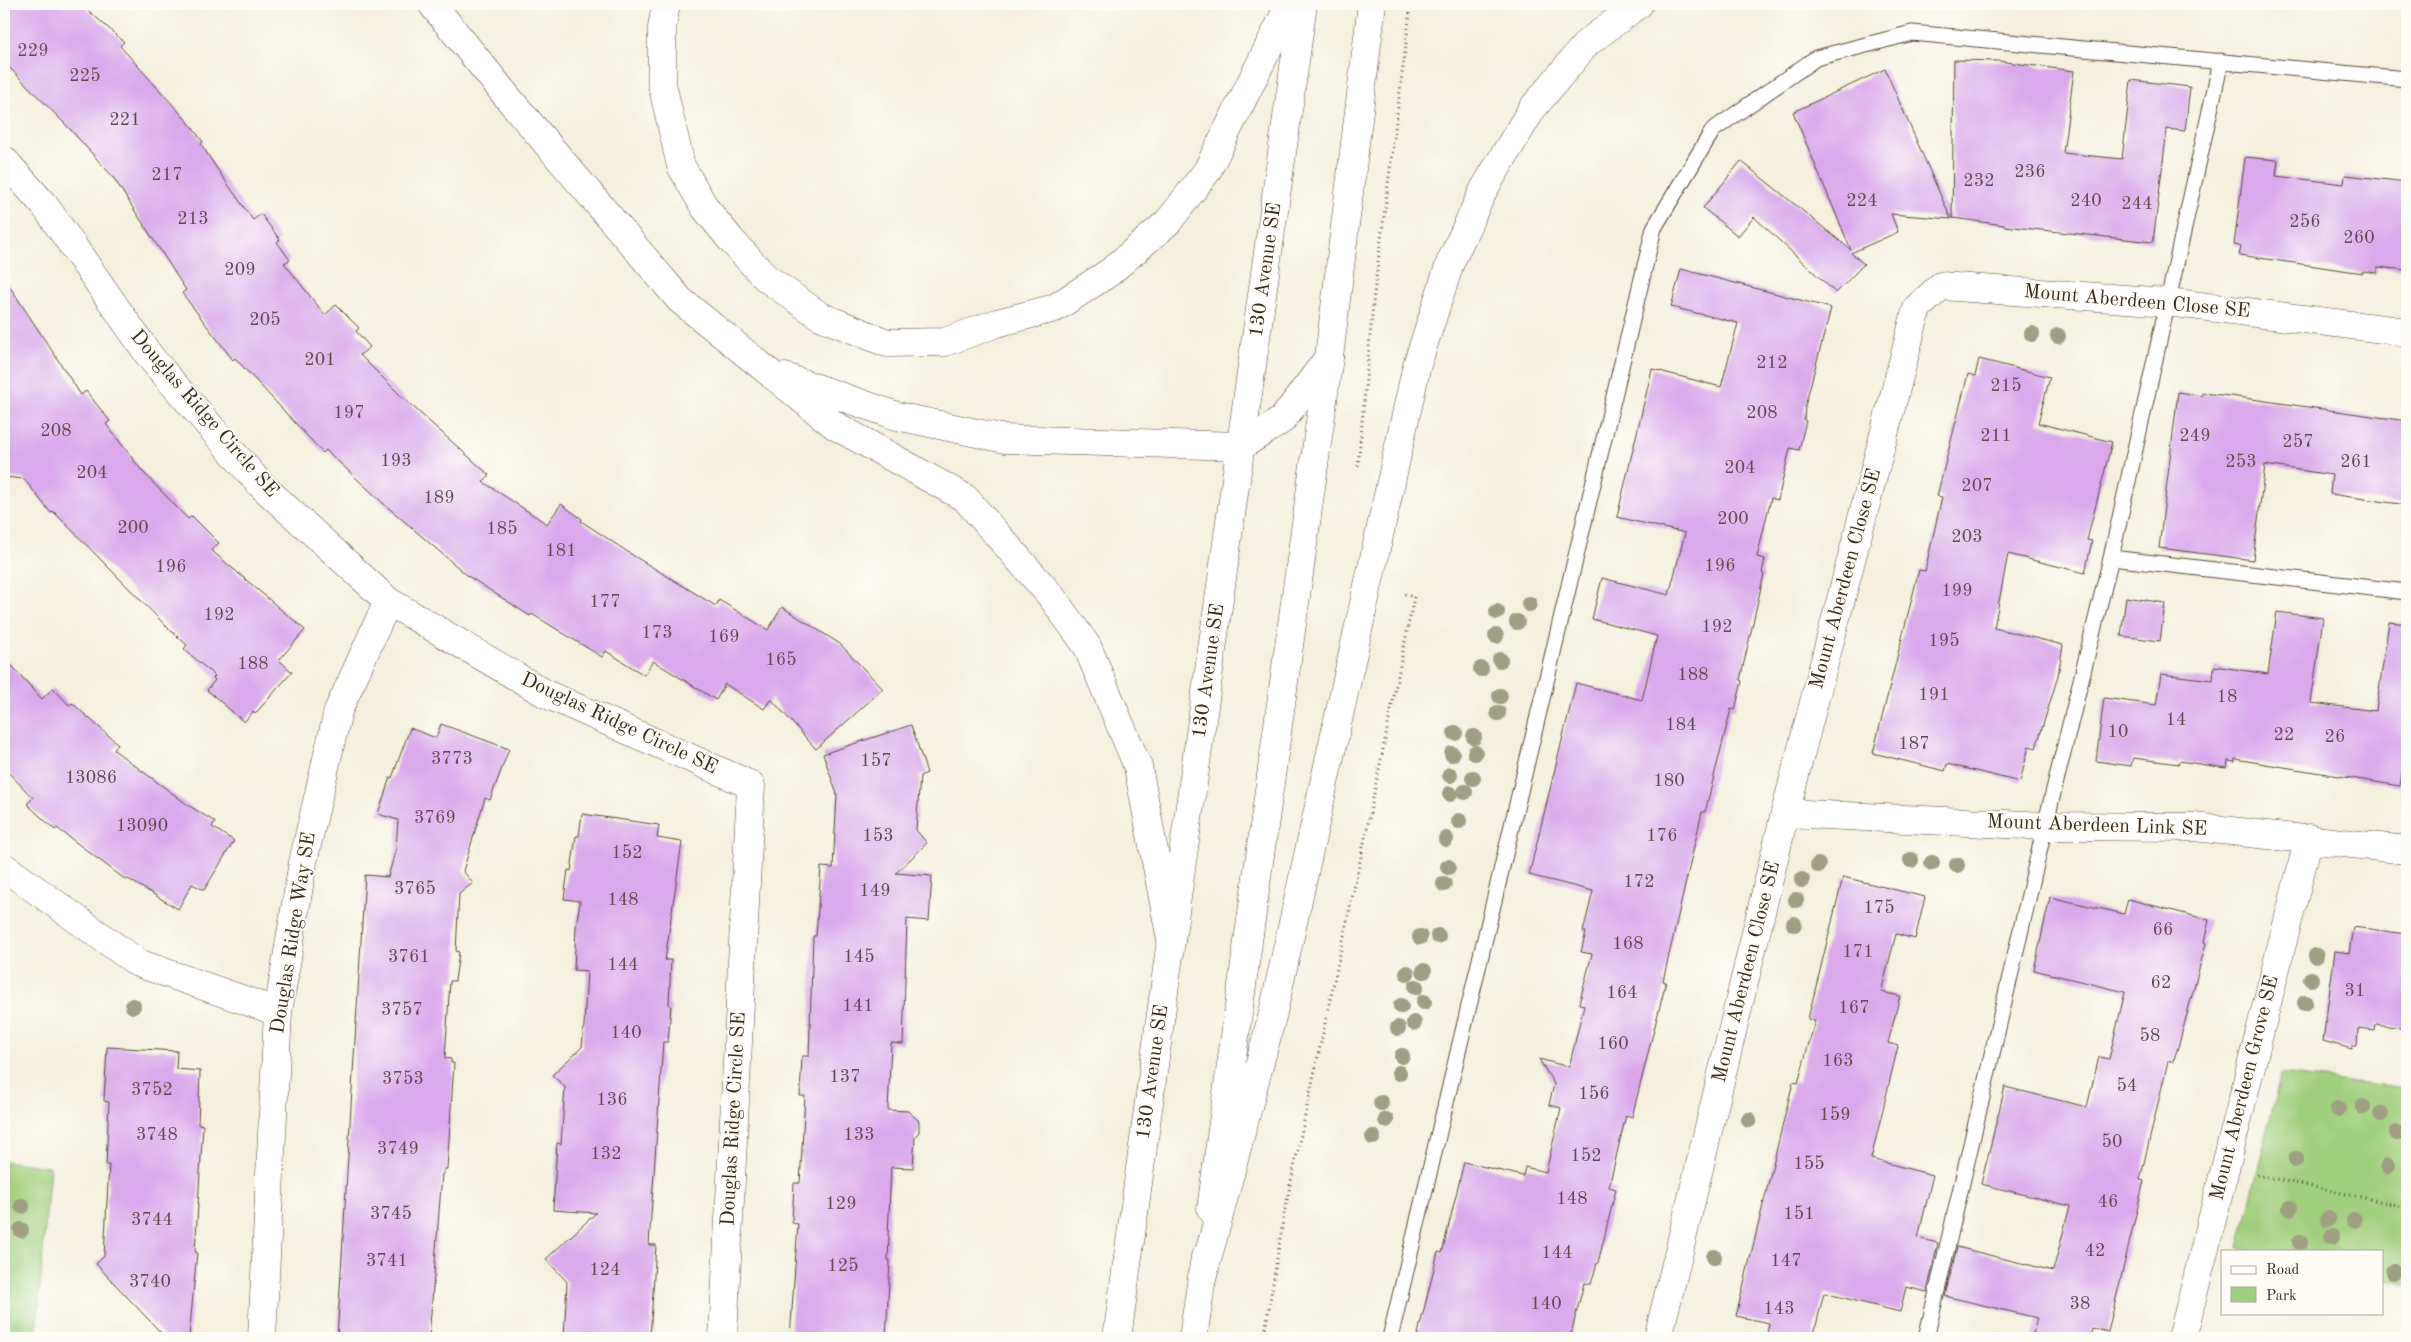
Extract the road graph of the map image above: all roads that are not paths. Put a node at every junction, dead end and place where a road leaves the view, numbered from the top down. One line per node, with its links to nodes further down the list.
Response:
1 (432, 4): 13 (main road)
2 (666, 4): 3 (main road)
3 (1290, 4)
4 (1303, 4): 14 (main road, 130 Avenue SE)
5 (1372, 4): 12 (main road)
6 (1639, 4): 25 (main road)
7 (2221, 61): 8 (lane); 10 (lane); 30 (lane)
8 (2407, 79)
9 (4, 160): 17 (main road, Douglas Ridge Circle SE)
10 (2168, 302): 11 (main road, Mount Aberdeen Close SE); 15 (lane); 18 (main road, Mount Aberdeen Close SE)
11 (2407, 332)
12 (1329, 357): 14 (main road); 25 (main road)
13 (764, 370): 14 (main road); 23 (main road)
14 (1241, 446): 23 (main road, 130 Avenue SE)
15 (2111, 558): 16 (lane); 19 (lane)
16 (2407, 592)
17 (388, 601): 24 (main road, Douglas Ridge Way SE); 27 (main road, Douglas Ridge Circle SE)
18 (1785, 813): 19 (main road, Mount Aberdeen Link SE); 31 (main road, Mount Aberdeen Close SE)
19 (2045, 826): 20 (main road, Mount Aberdeen Link SE); 32 (lane)
20 (2309, 838): 21 (main road, Mount Aberdeen Link SE); 33 (main road, Mount Aberdeen Grove SE)
21 (2407, 850)
22 (4, 866): 24 (main road)
23 (1171, 940): 28 (main road, 130 Avenue SE)
24 (278, 1012): 26 (main road, Douglas Ridge Way SE)
25 (1202, 1279): 29 (main road)
26 (262, 1338)
27 (723, 1338)
28 (1117, 1338)
29 (1193, 1338)
30 (1390, 1338)
31 (1658, 1338)
32 (1926, 1338)
33 (2182, 1338)

